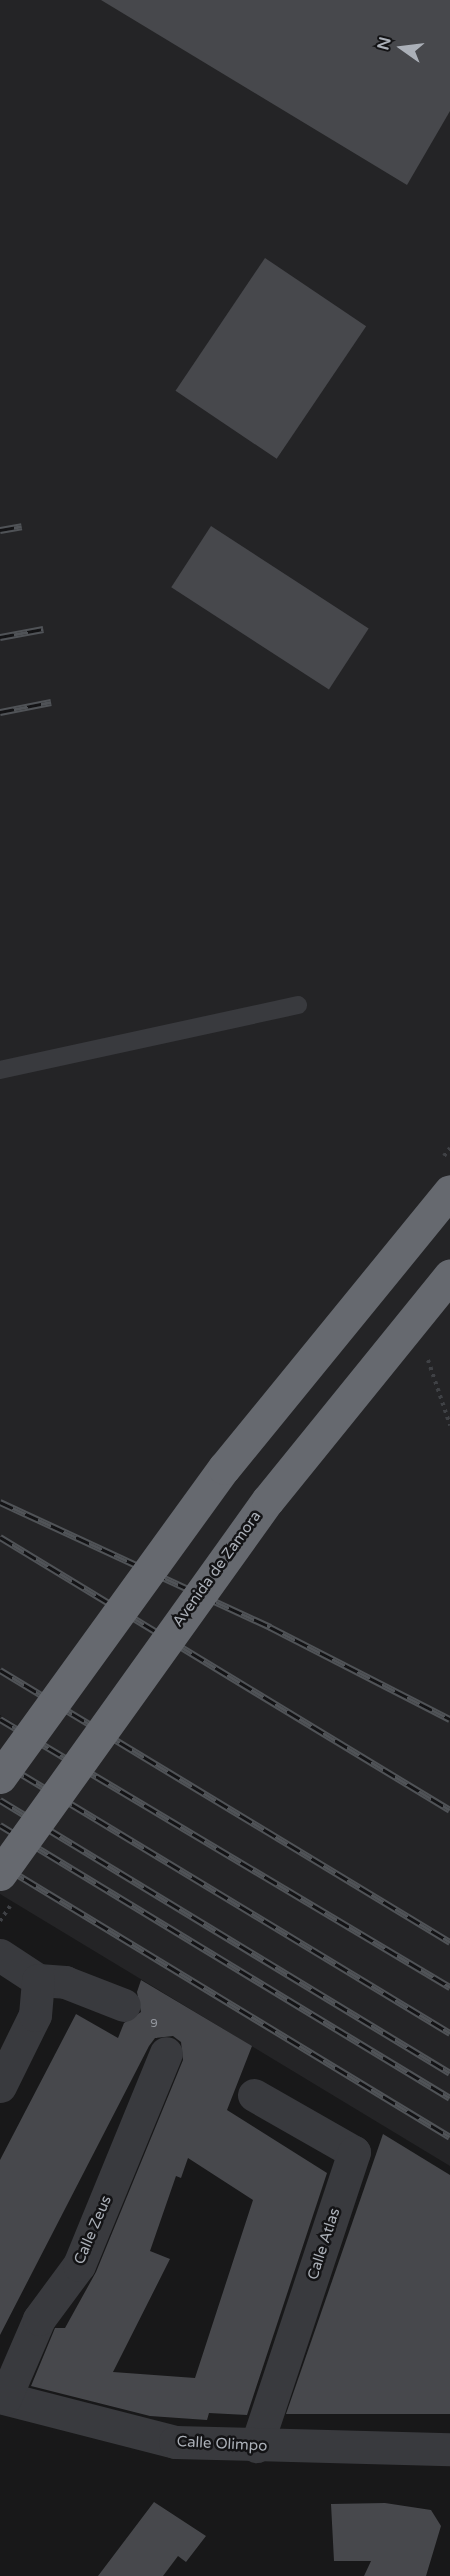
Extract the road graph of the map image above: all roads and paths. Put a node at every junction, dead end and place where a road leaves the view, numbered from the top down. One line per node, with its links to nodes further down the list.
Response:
1 (298, 1005): 2 (lane)
2 (0, 1070)
3 (450, 1191): 7 (highway, bridge)
4 (450, 1275): 8 (highway, Avenida de Zamora, bridge)
5 (428, 1360): 6 (path)
6 (450, 1425)
7 (0, 1777)
8 (0, 1874)
9 (0, 1955): 10 (street)
10 (38, 1980): 11 (street); 13 (street)
11 (124, 2005)
12 (166, 2053): 15 (street, Calle Zeus)
13 (0, 2086)
14 (254, 2095): 16 (street, Calle Atlas)
15 (3, 2398): 16 (street, Calle Olimpo)
16 (256, 2446): 17 (street, Calle Olimpo)
17 (450, 2449)

